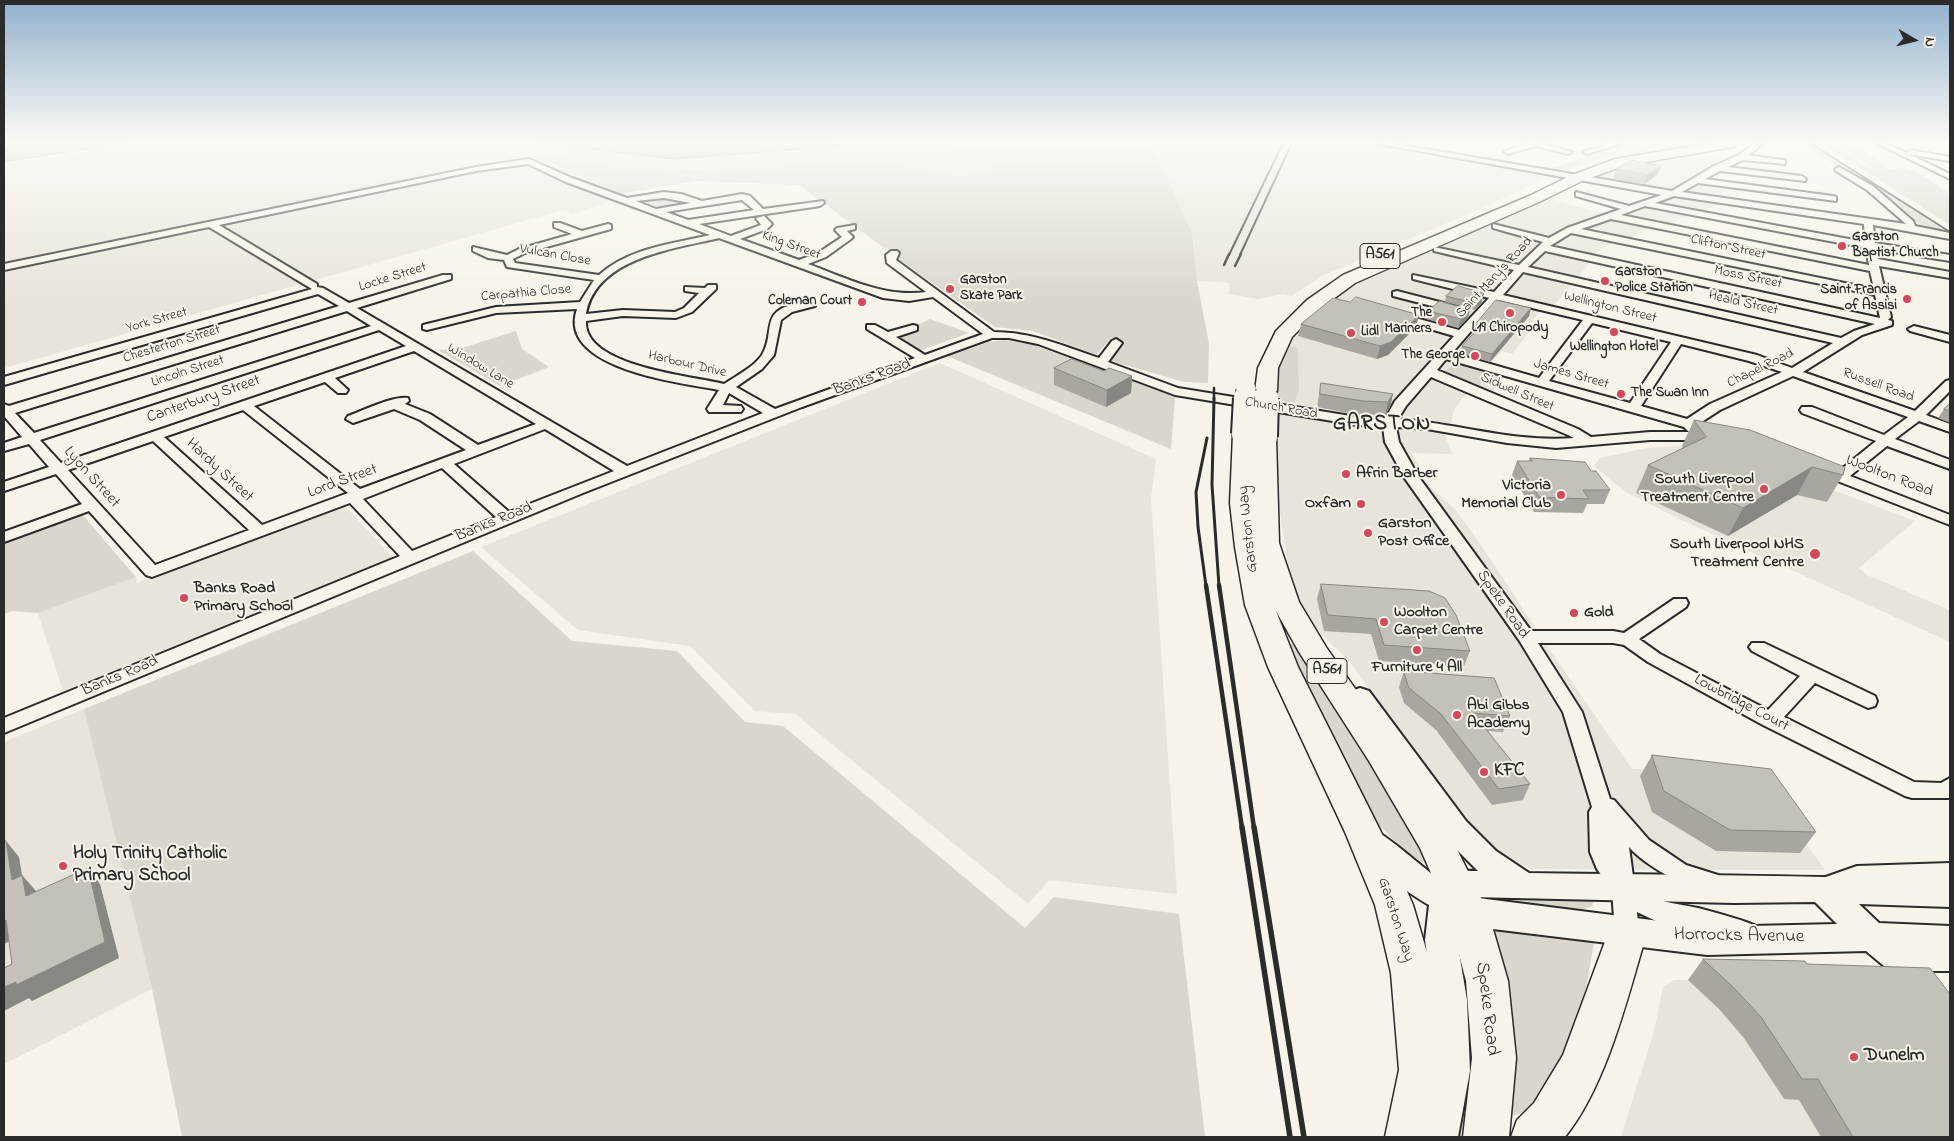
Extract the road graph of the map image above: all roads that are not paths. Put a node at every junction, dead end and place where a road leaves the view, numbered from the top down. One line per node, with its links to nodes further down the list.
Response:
1 (344, 196): 27 (street, King Street)
2 (614, 196): 16 (street, King Street)
3 (652, 196): 16 (street)
4 (685, 196): 18 (street)
5 (1537, 196): 80 (highway, Garston Way / A561)
6 (1542, 196): 110 (highway, Garston Way / A561, bridge)
7 (1599, 196): 12 (street)
8 (1666, 196): 20 (street, Saint Mary's Road)
9 (1697, 196): 25 (street)
10 (1813, 196): 13 (street)
11 (1879, 196): 15 (street)
12 (1593, 198): 19 (street); 21 (street)
13 (1833, 199)
14 (1870, 200): 15 (street)
15 (1885, 200): 32 (street)
16 (626, 201): 22 (street, King Street)
17 (813, 202): 24 (street)
18 (701, 204): 22 (street); 24 (street)
19 (1574, 204)
20 (1646, 204): 21 (street, Saint Mary's Road); 40 (street)
21 (1630, 209): 23 (street, Saint Mary's Road)
22 (655, 212): 28 (street, King Street)
23 (1609, 216): 33 (street, Saint Mary's Road); 47 (street)
24 (762, 217): 26 (street); 28 (street); 38 (street)
25 (1868, 222): 32 (street); 40 (street)
26 (749, 223)
27 (210, 224): 48 (street); 54 (street, Window Lane)
28 (688, 224): 36 (street, King Street)
29 (557, 225): 35 (street, Vulcan Close)
30 (1496, 226): 39 (street)
31 (608, 227): 35 (street, Vulcan Close)
32 (1911, 228): 37 (street)
33 (1570, 230): 39 (street, Saint Mary's Road); 57 (street, Clifton Street)
34 (862, 234): 46 (street)
35 (582, 235): 44 (street, Vulcan Close)
36 (720, 235): 38 (street, King Street); 53 (street)
37 (1950, 236)
38 (731, 239): 46 (street, King Street)
39 (1547, 244): 49 (street, Saint Mary's Road); 68 (street, Moss Street)
40 (1870, 246): 45 (street); 47 (street)
41 (476, 249): 44 (street, Vulcan Close)
42 (1437, 249): 49 (street, Heald Street)
43 (894, 253): 58 (street)
44 (508, 258): 53 (street, Vulcan Close)
45 (1950, 258)
46 (798, 264): 58 (street, King Street)
47 (1875, 266): 50 (street); 57 (street)
48 (4, 267)
49 (1521, 268): 60 (street, Saint Mary's Road); 82 (street, Heald Street)
50 (1950, 274)
51 (447, 277): 63 (street, Locke Street)
52 (1417, 277): 60 (street, Wellington Street)
53 (599, 278): 62 (street)
54 (316, 288): 63 (street, Window Lane); 91 (street, York Street)
55 (689, 288): 56 (street)
56 (710, 289): 66 (street)
57 (1880, 293): 68 (street)
58 (934, 294): 77 (street)
59 (1397, 294): 65 (street)
60 (1498, 296): 65 (street, Saint Mary's Road); 67 (street, Wellington Street)
61 (811, 304): 94 (street)
62 (583, 305): 66 (street); 69 (street, Carpathia Close)
63 (348, 308): 70 (street, Window Lane); 99 (street, Chesterton Street)
64 (1387, 314): 76 (street)
65 (1480, 316): 76 (street, Saint Mary's Road)
66 (579, 318): 94 (street, Harbour Drive)
67 (1590, 318): 81 (street, Wellington Street); 92 (street)
68 (1886, 320): 82 (street, Chapel Road)
69 (444, 322): 71 (street, Carpathia Close); 72 (street)
70 (381, 326): 84 (street, Window Lane); 111 (street, Lincoln Street)
71 (427, 327)
72 (457, 327)
73 (871, 327): 78 (street)
74 (913, 328): 78 (street)
75 (1914, 330): 79 (street)
76 (1462, 334): 85 (street, Saint Mary's Road)
77 (991, 335): 86 (street, Banks Road); 87 (street, Church Road)
78 (888, 336): 86 (street)
79 (1950, 339)
80 (1262, 340)
81 (1678, 340): 88 (street, Wellington Street); 97 (street)
82 (1842, 342): 88 (street, Chapel Road)
83 (1116, 343): 87 (street)
84 (416, 347): 90 (street, Canterbury Street); 105 (street, Window Lane)
85 (1446, 355): 89 (street, Saint Mary's Road); 92 (street, James Street)
86 (924, 359): 101 (street, Banks Road)
87 (1101, 364): 104 (street, Church Road)
88 (1796, 371): 102 (street, Russell Road); 106 (street, Chapel Road)
89 (1431, 372): 104 (street, Saint Mary's Road); 114 (street, Sidwell Street)
90 (326, 377): 95 (street); 96 (street, Canterbury Street)
91 (4, 381)
92 (1542, 382): 97 (street, James Street)
93 (1950, 384): 102 (street)
94 (726, 388): 98 (street); 101 (street, Harbour Drive)
95 (342, 390)
96 (244, 405): 109 (street, Canterbury Street); 124 (street)
97 (1633, 408): 106 (street, James Street)
98 (736, 409)
99 (5, 410): 111 (street, Lyon Street)
100 (1807, 410): 113 (street)
101 (773, 413): 121 (street, Banks Road)
102 (1918, 416): 107 (street, Russell Road); 113 (street)
103 (353, 419): 116 (street)
104 (1388, 423): 114 (street, Church Road); 133 (street, Speke Road)
105 (547, 424): 116 (street, Lord Street); 121 (street, Window Lane)
106 (1689, 424): 108 (street)
107 (1950, 428)
108 (1699, 435): 112 (street); 114 (street, Church Road)
109 (155, 436): 120 (street, Canterbury Street); 128 (street, Hardy Street)
110 (1255, 436): 136 (highway, Garston Way / A561); 143 (highway, Garston Way / A561)
111 (31, 438): 115 (street, Lincoln Street); 120 (street, Lyon Street)
112 (1724, 439)
113 (1885, 440): 118 (street); 122 (street)
114 (1590, 442)
115 (4, 447)
116 (477, 450): 117 (street, Lord Street)
117 (445, 463): 124 (street, Lord Street); 126 (street)
118 (1950, 465)
119 (1813, 467): 122 (street, Woolton Road)
120 (58, 468): 123 (street, Canterbury Street); 125 (street, Lyon Street)
121 (626, 471): 126 (street, Banks Road)
122 (1841, 477): 127 (street, Woolton Road)
123 (4, 487)
124 (356, 496): 128 (street, Lord Street); 130 (street)
125 (92, 505): 129 (street); 131 (street, Lyon Street)
126 (506, 518): 130 (street, Banks Road)
127 (1950, 520)
128 (260, 532): 131 (street, Lord Street)
129 (4, 537)
130 (409, 557): 140 (street, Banks Road)
131 (152, 572)
132 (1680, 603): 134 (street)
133 (1526, 637): 134 (street, Lowbridge Court); 142 (street, Speke Road)
134 (1629, 640): 139 (street, Lowbridge Court)
135 (1758, 647): 137 (street)
136 (1314, 652): 145 (main road, A561); 150 (highway, Garston Way / A561)
137 (1812, 674): 138 (street); 139 (street)
138 (1868, 701)
139 (1770, 720): 141 (street, Lowbridge Court)
140 (4, 726)
141 (1950, 786)
142 (1599, 797): 146 (street, Speke Road); 148 (street, Speke Road)
143 (1363, 832): 150 (main road); 157 (highway, Garston Way / A561)
144 (1950, 872): 147 (street)
145 (1521, 884): 146 (main road); 150 (main road)
146 (1622, 887): 148 (main road); 151 (street); 153 (street, Speke Road)
147 (1822, 889): 148 (main road); 149 (main road); 152 (main road)
148 (1734, 890)
149 (1950, 894)
150 (1456, 899): 151 (main road, Horrocks Avenue); 158 (main road); 159 (highway, Speke Road / A561)
151 (1626, 932): 153 (main road, Horrocks Avenue); 160 (highway)
152 (1872, 937): 153 (main road, Horrocks Avenue); 154 (main road, Horrocks Avenue); 155 (main road)
153 (1772, 939)
154 (1950, 940)
155 (1902, 960): 156 (street)
156 (1950, 960)
157 (1408, 1137)
158 (1439, 1137)
159 (1486, 1137)
160 (1534, 1137)

